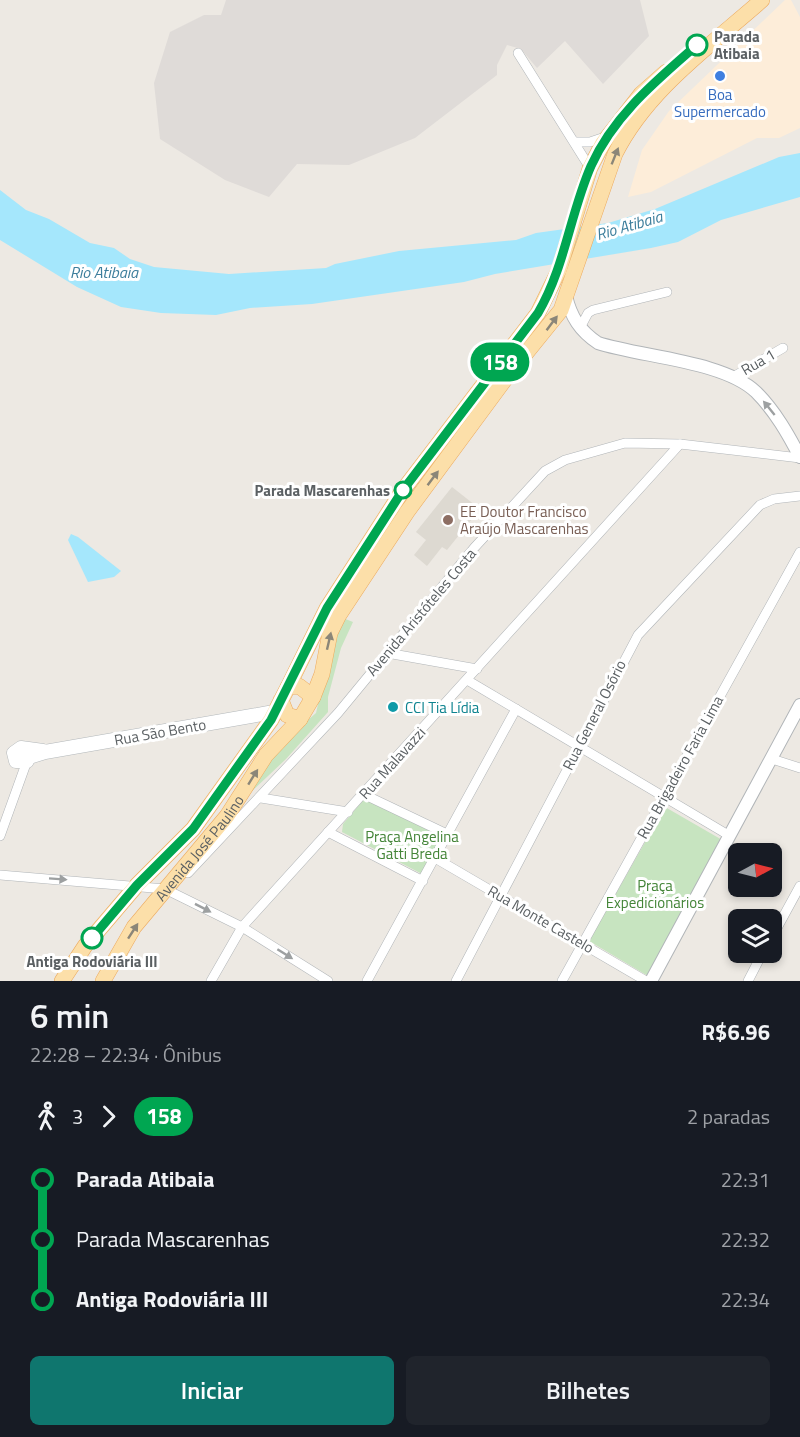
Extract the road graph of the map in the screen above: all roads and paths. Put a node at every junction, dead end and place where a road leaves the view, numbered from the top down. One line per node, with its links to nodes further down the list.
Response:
1 (750, 0): 4 (main road)
2 (762, 0): 7 (main road, one-way to 2)
3 (518, 53): 5 (street)
4 (607, 136): 5 (street); 6 (main road)
5 (576, 142): 6 (street)
6 (590, 168): 7 (main road)
7 (566, 272): 9 (main road); 24 (main road, Avenida José Paulino)
8 (667, 292): 10 (street)
9 (566, 296): 10 (street); 22 (main road, one-way to 9)
10 (580, 328): 12 (street)
11 (783, 348): 12 (street, Rua 1)
12 (733, 377): 14 (street, one-way to 12)
13 (680, 444): 14 (street, Avenida Aristóteles Costa); 19 (street, Avenida Aristóteles Costa); 20 (street, Rua Malavazzi)
14 (800, 458)
15 (800, 496): 16 (street, Rua General Osório)
16 (788, 499): 17 (street, Rua General Osório); 26 (street, Rua General Osório)
17 (800, 502)
18 (800, 553): 31 (street, Rua Brigadeiro Faria Lima)
19 (387, 653): 20 (street); 32 (street, Avenida Aristóteles Costa)
20 (477, 669): 21 (street, Rua Malavazzi)
21 (467, 680): 25 (street); 30 (street, Rua Malavazzi)
22 (313, 697): 24 (main road); 24 (main road)
23 (800, 705): 28 (street)
24 (286, 707): 27 (main road, Rua São Bento); 41 (main road, Avenida José Paulino); 43 (main road, Avenida José Paulino, one-way to 24)
25 (516, 709): 26 (street); 35 (street)
26 (578, 747): 31 (street); 44 (street, Rua General Osório)
27 (17, 758): 36 (street)
28 (772, 759): 29 (street); 37 (street)
29 (800, 768)
30 (363, 794): 33 (street, Rua Malavazzi); 35 (street)
31 (663, 797): 37 (street); 47 (street, Rua Brigadeiro Faria Lima)
32 (261, 798): 33 (street); 43 (street, Avenida Aristóteles Costa)
33 (348, 812): 34 (street, Rua Malavazzi)
34 (328, 832): 40 (street); 46 (street, Rua Malavazzi)
35 (447, 834): 38 (street)
36 (0, 836)
37 (730, 836): 56 (street)
38 (435, 858): 40 (street); 44 (street, Rua Monte Castelo)
39 (0, 875): 41 (street, one-way to 41)
40 (423, 881): 53 (street)
41 (137, 885): 43 (street); 49 (main road, Avenida José Paulino)
42 (800, 886): 45 (street)
43 (165, 889): 46 (street, one-way to 46); 50 (main road, Avenida José Paulino, one-way to 43)
44 (501, 896): 47 (street, Rua Monte Castelo); 54 (street, Rua General Osório)
45 (782, 919)
46 (242, 927): 51 (street, Rua Malavazzi); 52 (street, one-way to 52)
47 (582, 944): 55 (street, Rua Brigadeiro Faria Lima); 56 (street, Rua Monte Castelo)
48 (757, 963): 57 (street)
49 (63, 981)
50 (103, 981)
51 (211, 981)
52 (328, 981)
53 (367, 981)
54 (456, 981)
55 (562, 981)
56 (649, 981)
57 (748, 981)

